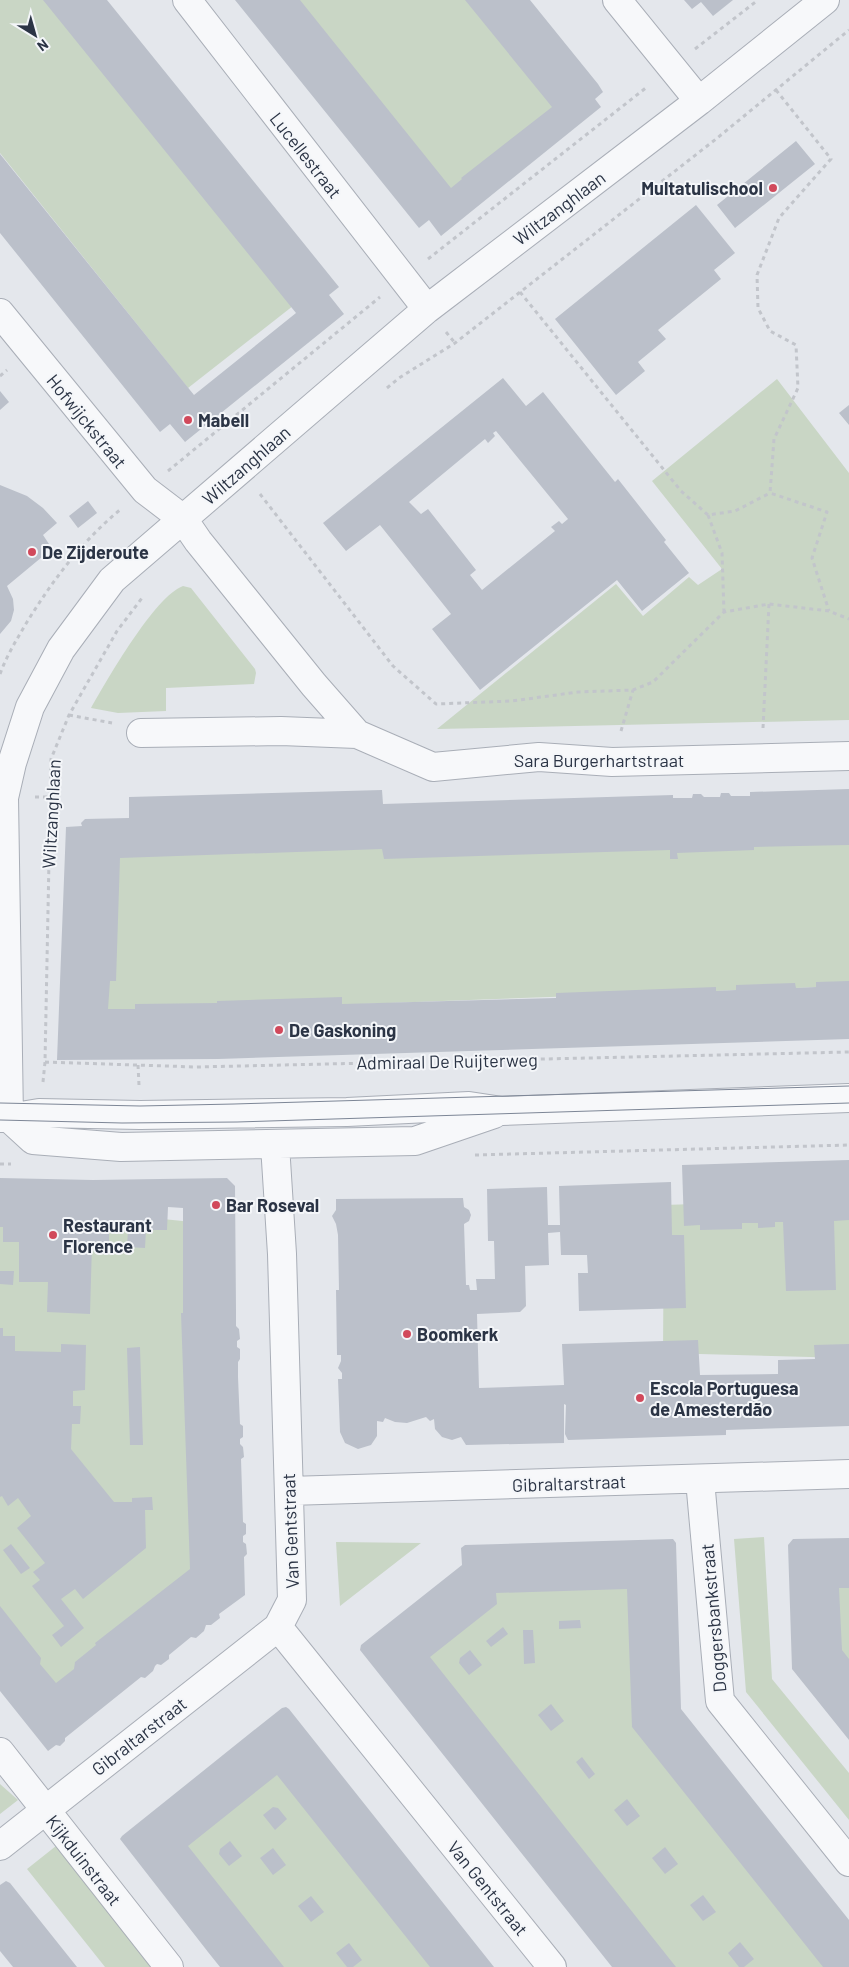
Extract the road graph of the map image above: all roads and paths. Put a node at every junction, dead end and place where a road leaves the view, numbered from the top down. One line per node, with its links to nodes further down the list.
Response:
1 (187, 0): 9 (street, Lucellestraat)
2 (617, 0): 6 (street)
3 (758, 0): 6 (path)
4 (825, 0): 8 (street, Wiltzanghlaan)
5 (849, 30): 7 (path)
6 (671, 68): 8 (street); 9 (path)
7 (776, 90): 10 (path); 16 (path)
8 (699, 101): 11 (street, Wiltzanghlaan)
9 (402, 279): 11 (street, Lucellestraat); 14 (path)
10 (520, 292): 13 (path); 17 (path)
11 (427, 309): 18 (street, Wiltzanghlaan)
12 (0, 313): 14 (street, Hofwijckstraat)
13 (384, 390)
14 (145, 490): 18 (street, Hofwijckstraat); 24 (path)
15 (257, 491): 25 (path)
16 (770, 493): 17 (path); 21 (path)
17 (708, 515): 22 (path)
18 (183, 519): 28 (street, Sara Burgerhartstraat); 32 (street, Wiltzanghlaan)
19 (145, 593): 26 (path, Wiltzanghlaan)
20 (769, 604): 21 (path); 22 (path); 30 (path)
21 (829, 611): 23 (path)
22 (724, 612): 25 (path)
23 (849, 620)
24 (0, 674)
25 (633, 690): 31 (path)
26 (69, 715): 27 (path); 34 (path, Wiltzanghlaan)
27 (141, 733): 28 (street, Sara Burgerhartstraat)
28 (357, 734): 31 (street, Sara Burgerhartstraat)
29 (849, 756): 30 (street, Sara Burgerhartstraat)
30 (762, 759): 31 (street, Sara Burgerhartstraat)
31 (612, 762)
32 (2, 798): 37 (street, Wiltzanghlaan)
33 (849, 1052): 34 (path, Admiraal De Ruijterweg)
34 (45, 1062)
35 (849, 1098): 36 (street)
36 (502, 1111): 37 (street); 38 (street)
37 (4, 1118): 38 (street)
38 (275, 1145): 43 (street, Van Gentstraat)
39 (849, 1145): 40 (path)
40 (472, 1155)
41 (849, 1474): 42 (street, Gibraltarstraat)
42 (700, 1480): 43 (street, Gibraltarstraat); 48 (street, Doggersbankstraat)
43 (289, 1491): 44 (street, Van Gentstraat)
44 (278, 1626): 46 (street, Gibraltarstraat); 50 (street, Van Gentstraat)
45 (0, 1752): 46 (street, Kijkduinstraat)
46 (45, 1810): 47 (street, Gibraltarstraat); 49 (street, Kijkduinstraat)
47 (0, 1846)
48 (849, 1862)
49 (169, 1967)
50 (552, 1967)

